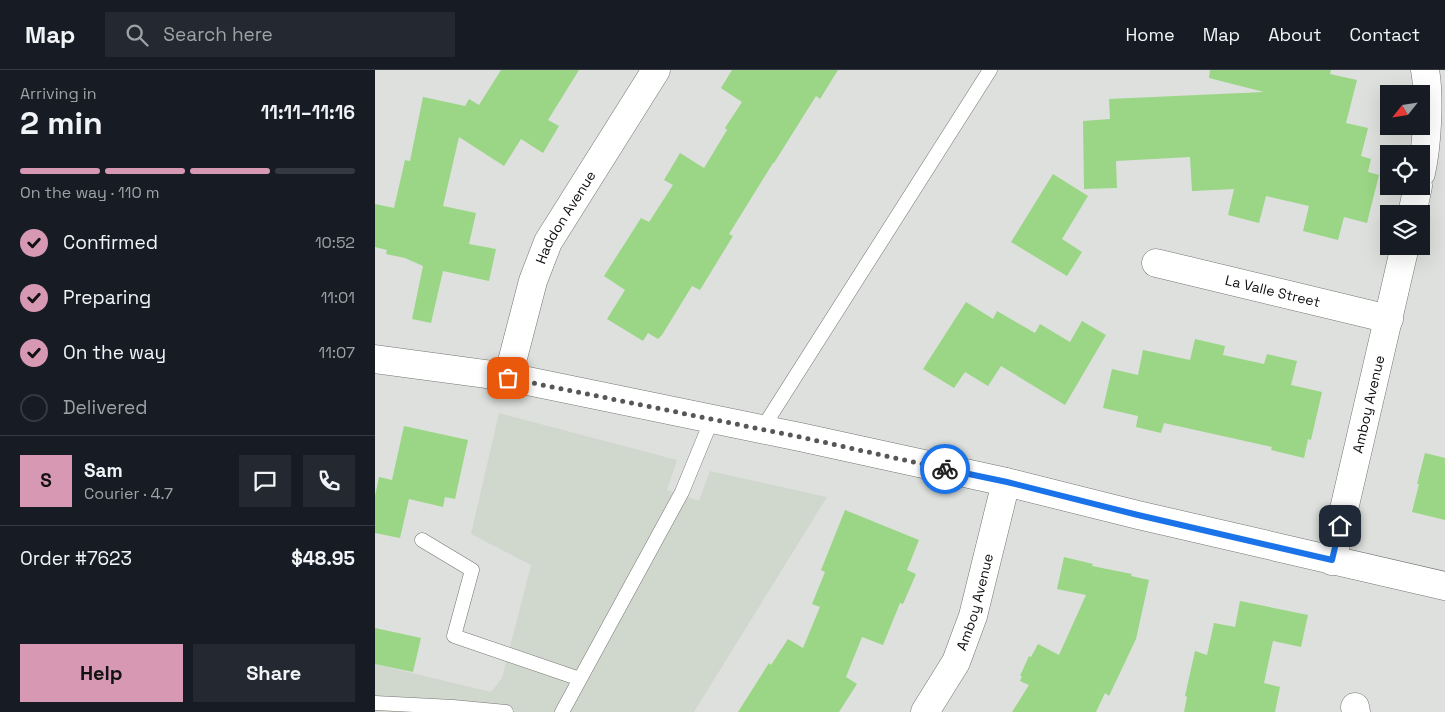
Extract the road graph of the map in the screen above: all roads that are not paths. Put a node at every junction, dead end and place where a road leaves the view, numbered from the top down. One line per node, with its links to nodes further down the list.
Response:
1 (656, 70): 9 (street, Haddon Avenue)
2 (990, 70): 11 (lane)
3 (1425, 70): 4 (street)
4 (1425, 145)
5 (1403, 255): 7 (street, Amboy Avenue)
6 (1156, 263): 7 (street, La Valle Street)
7 (1389, 319): 14 (street, Amboy Avenue)
8 (375, 359): 9 (street)
9 (508, 378): 10 (street)
10 (712, 419): 11 (street); 16 (lane)
11 (762, 429): 12 (street)
12 (1007, 482): 14 (street); 20 (street, Amboy Avenue)
13 (422, 540): 16 (lane)
14 (1332, 560): 15 (street)
15 (1445, 586)
16 (580, 679): 19 (lane)
17 (375, 703): 18 (lane)
18 (506, 712)
19 (562, 712)
20 (925, 712)

